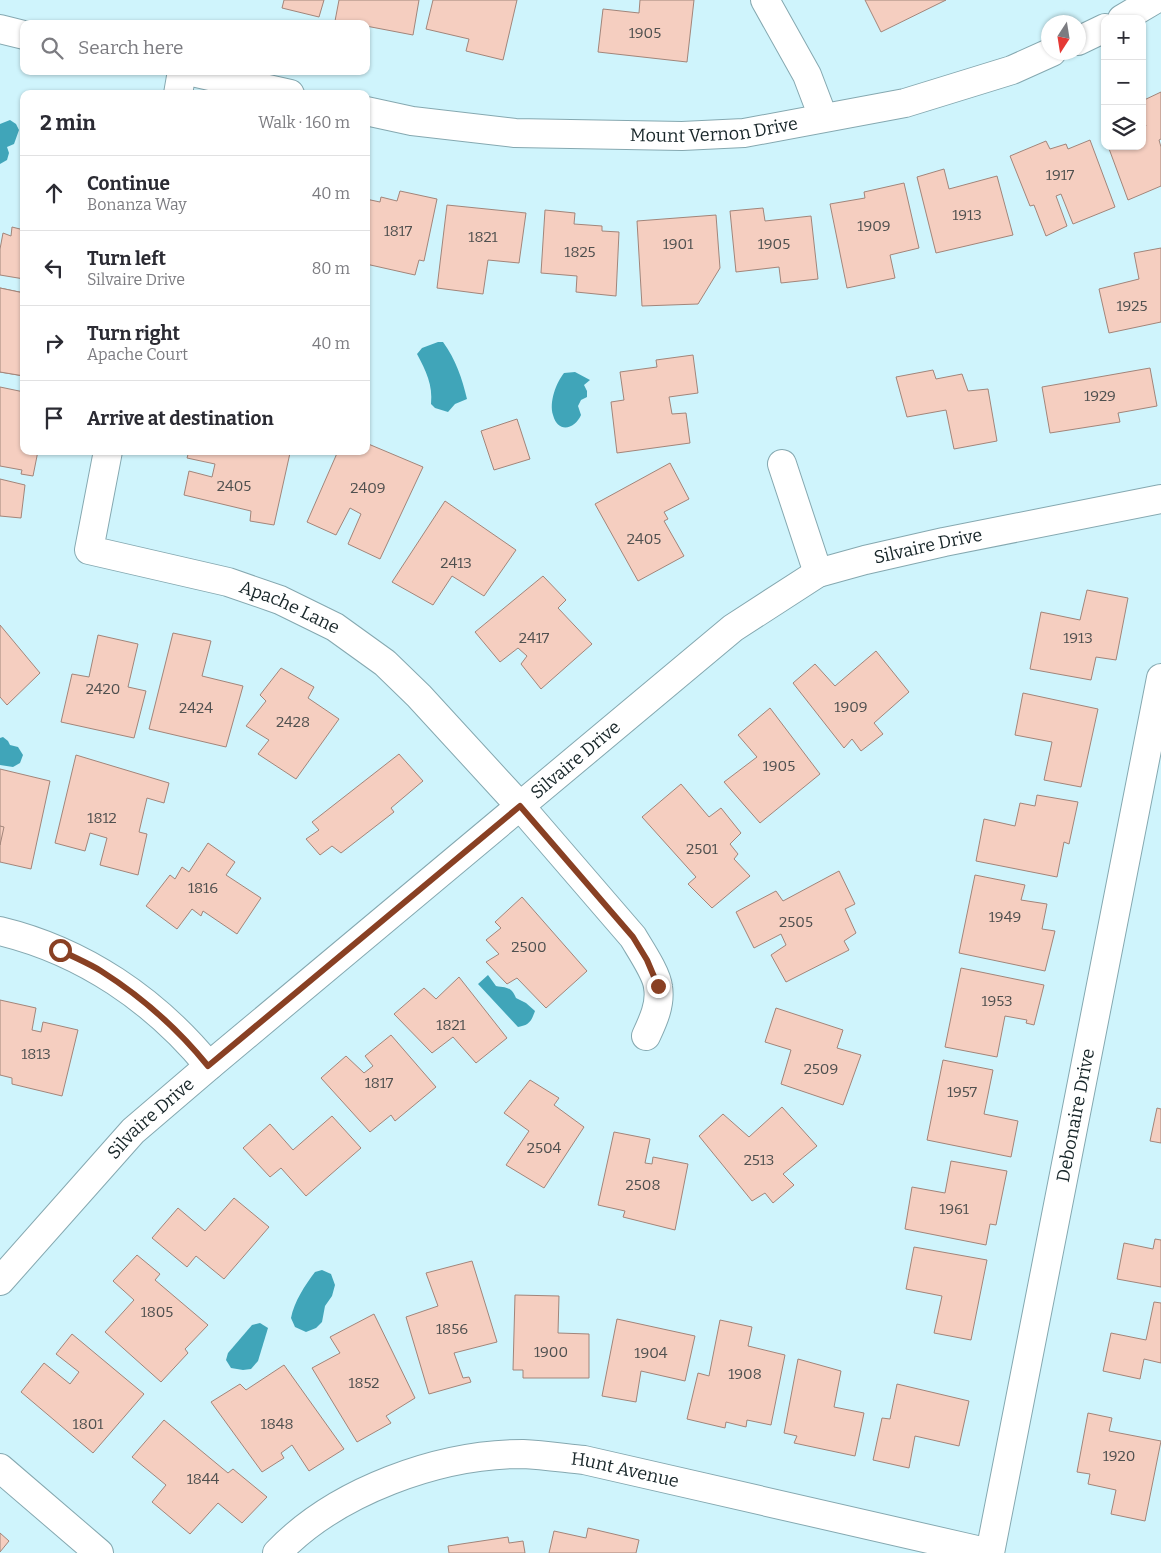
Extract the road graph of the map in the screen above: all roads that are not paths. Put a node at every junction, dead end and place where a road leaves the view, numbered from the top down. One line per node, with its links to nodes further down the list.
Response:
1 (765, 0): 14 (street)
2 (1154, 0): 3 (street)
3 (1129, 15)
4 (0, 29): 6 (street)
5 (1101, 30): 7 (street)
6 (20, 34)
7 (1086, 37)
8 (1041, 57): 14 (street, Mount Vernon Drive)
9 (181, 75): 11 (street)
10 (206, 75): 12 (street)
11 (179, 90)
12 (272, 90)
13 (370, 111): 14 (street, Mount Vernon Drive)
14 (823, 117)
15 (107, 455): 20 (street, Apache Lane)
16 (782, 464): 18 (street)
17 (1161, 499): 18 (street, Silvaire Drive)
18 (818, 573): 20 (street, Silvaire Drive)
19 (1161, 678): 28 (street, Debonaire Drive)
20 (520, 806): 22 (street); 23 (street, Silvaire Drive)
21 (0, 932): 23 (street)
22 (646, 1036)
23 (208, 1066): 24 (street, Silvaire Drive)
24 (0, 1281)
25 (0, 1468): 26 (street)
26 (99, 1553)
27 (277, 1553): 28 (street, Hunt Avenue)
28 (990, 1553)

